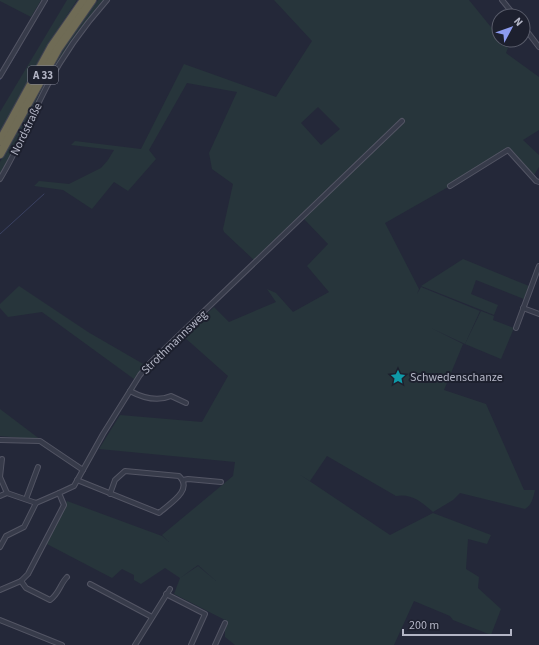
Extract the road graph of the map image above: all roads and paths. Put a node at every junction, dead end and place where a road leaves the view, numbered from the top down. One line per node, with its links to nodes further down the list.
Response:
1 (45, 0): 9 (street)
2 (84, 0): 11 (highway, A 33)
3 (92, 0): 12 (highway, A 33)
4 (107, 0): 13 (street, Nordstraße)
5 (502, 0): 6 (street)
6 (508, 8)
7 (531, 36): 8 (street)
8 (539, 47)
9 (0, 76)
10 (402, 122): 20 (street, Strothmannsweg)
11 (0, 141)
12 (0, 154)
13 (0, 179)
14 (539, 182): 15 (street)
15 (450, 186)
16 (539, 266): 17 (street)
17 (523, 308): 18 (street); 19 (street)
18 (539, 314)
19 (516, 328)
20 (130, 391): 21 (street); 25 (street, Strothmannsweg)
21 (186, 403)
22 (0, 440): 25 (street)
23 (2, 459): 30 (street)
24 (38, 467): 33 (street)
25 (83, 470): 26 (street, Strothmannsweg)
26 (77, 480): 29 (street, Strothmannsweg); 31 (street)
27 (183, 480): 28 (street); 31 (street); 31 (street)
28 (221, 482)
29 (59, 492): 34 (street, Strothmannsweg); 37 (street)
30 (7, 493): 32 (street); 33 (street)
31 (110, 494)
32 (0, 496)
33 (26, 499): 34 (street)
34 (36, 503): 35 (street)
35 (0, 547)
36 (67, 577): 37 (street)
37 (21, 581): 39 (street)
38 (90, 584): 42 (street)
39 (0, 590)
40 (170, 590): 41 (street)
41 (166, 594): 42 (street); 47 (street)
42 (152, 617): 46 (street)
43 (0, 620): 45 (street)
44 (225, 623): 48 (street)
45 (62, 645)
46 (135, 645)
47 (191, 645)
48 (215, 645)

